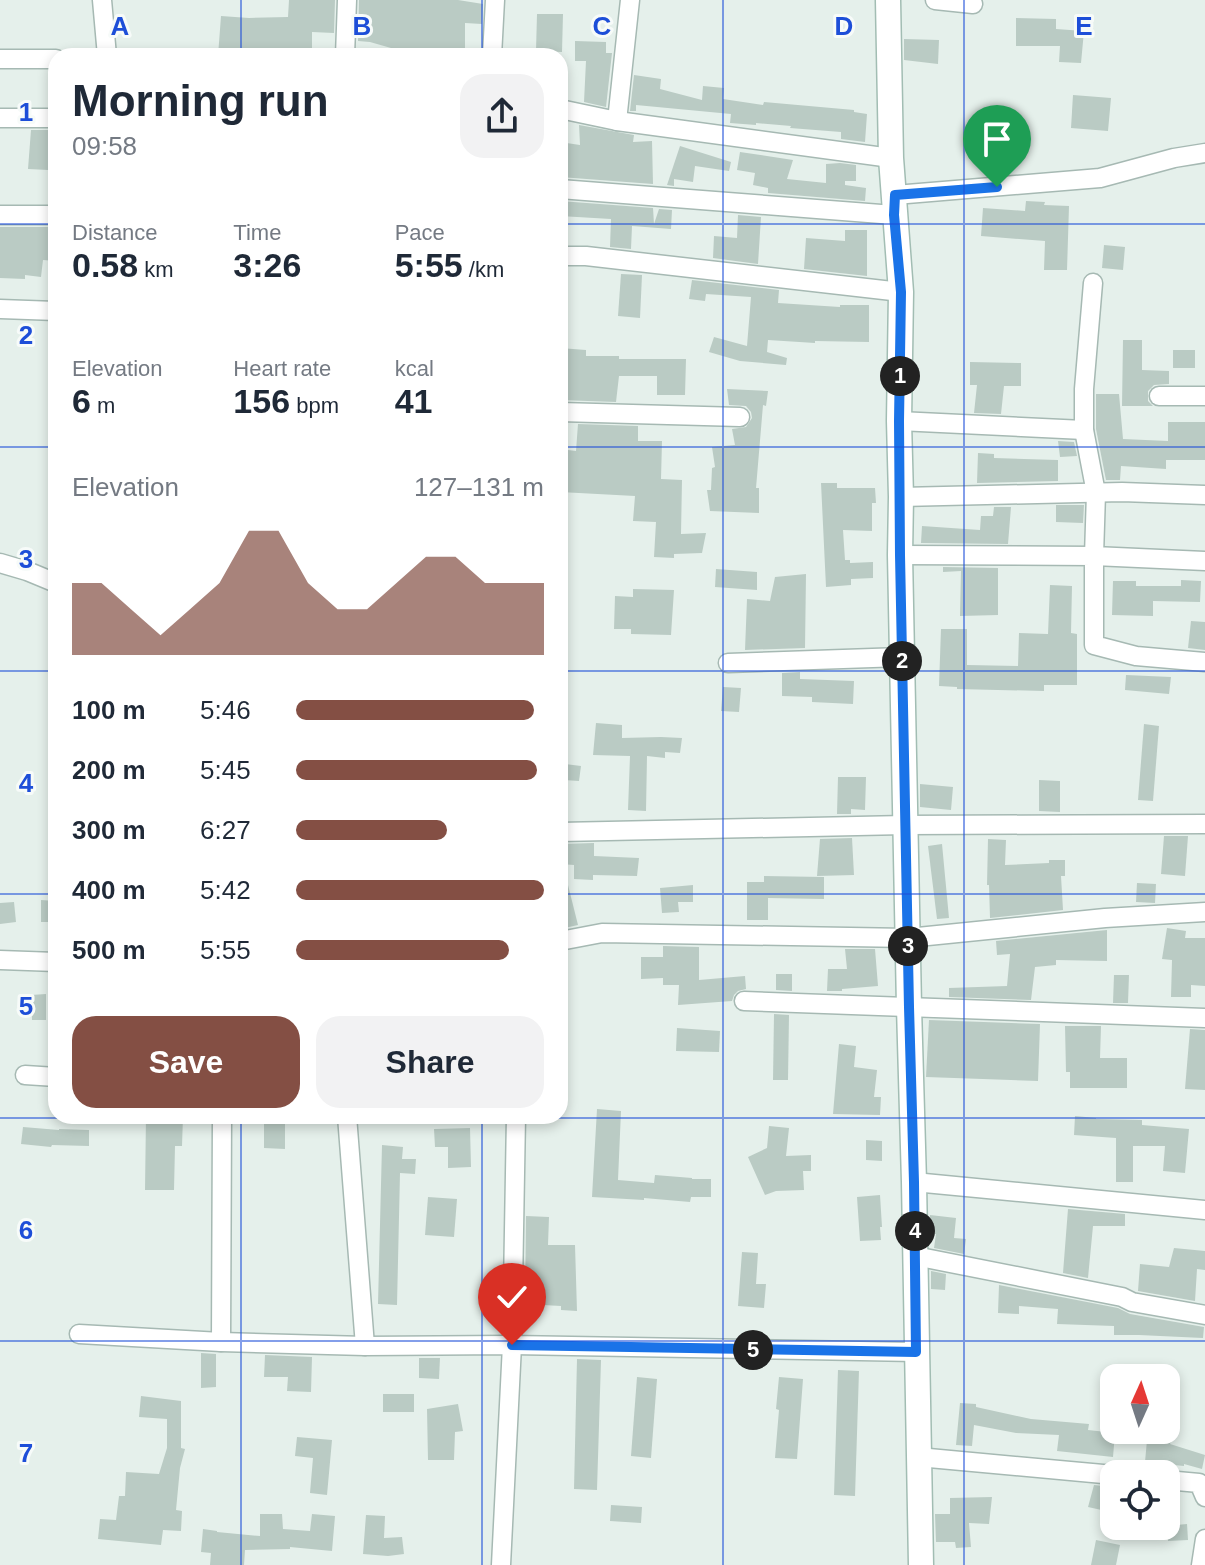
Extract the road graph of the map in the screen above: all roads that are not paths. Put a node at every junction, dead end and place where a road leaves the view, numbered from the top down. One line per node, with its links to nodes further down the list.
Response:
1 (102, 0): 8 (street)
2 (347, 0): 9 (street)
3 (495, 0): 10 (street)
4 (630, 0): 16 (street)
5 (888, 0): 18 (street)
6 (935, 0): 7 (street)
7 (973, 4)
8 (106, 48)
9 (345, 48)
10 (492, 48)
11 (0, 59): 12 (street)
12 (48, 59)
13 (568, 111): 16 (street)
14 (0, 118): 15 (street)
15 (48, 118)
16 (617, 121): 18 (street)
17 (1205, 153): 20 (street)
18 (891, 158): 20 (street)
19 (568, 189): 20 (street)
20 (895, 205): 25 (street)
21 (0, 215): 22 (street)
22 (48, 215)
23 (568, 256): 25 (street)
24 (1093, 283): 33 (street)
25 (901, 292): 32 (street)
26 (0, 309): 27 (street)
27 (48, 311)
28 (1159, 396): 29 (street)
29 (1205, 396)
30 (568, 412): 31 (street)
31 (740, 417)
32 (899, 421): 33 (street); 36 (street)
33 (1084, 430): 34 (street)
34 (1096, 493): 35 (street); 36 (street); 38 (street)
35 (1205, 495)
36 (901, 497): 37 (street)
37 (900, 555): 38 (street); 42 (street)
38 (1094, 556): 39 (street); 43 (street)
39 (1205, 561)
40 (0, 563): 41 (street)
41 (48, 580)
42 (902, 657): 44 (street); 46 (street)
43 (1205, 662)
44 (728, 663)
45 (1205, 824): 46 (street)
46 (905, 825): 47 (street); 49 (street)
47 (568, 832)
48 (1205, 912): 49 (street)
49 (908, 938): 50 (street); 54 (street)
50 (568, 939)
51 (0, 960): 52 (street)
52 (48, 962)
53 (744, 1001): 54 (street)
54 (909, 1007): 55 (street); 61 (street)
55 (1205, 1018)
56 (25, 1075): 57 (street)
57 (48, 1076)
58 (222, 1124): 66 (street)
59 (348, 1124): 68 (street)
60 (516, 1124): 67 (street)
61 (914, 1182): 62 (street); 63 (street)
62 (1205, 1210)
63 (915, 1256): 64 (street); 69 (street)
64 (1205, 1315)
65 (79, 1334): 66 (street)
66 (221, 1342): 68 (street)
67 (512, 1345): 68 (street); 69 (street); 75 (street)
68 (365, 1346)
69 (916, 1352): 70 (street)
70 (918, 1457): 71 (street); 76 (street)
71 (1100, 1474)
72 (1180, 1481): 73 (street)
73 (1205, 1497)
74 (1205, 1539): 77 (street)
75 (501, 1565)
76 (921, 1565)
77 (1201, 1565)

